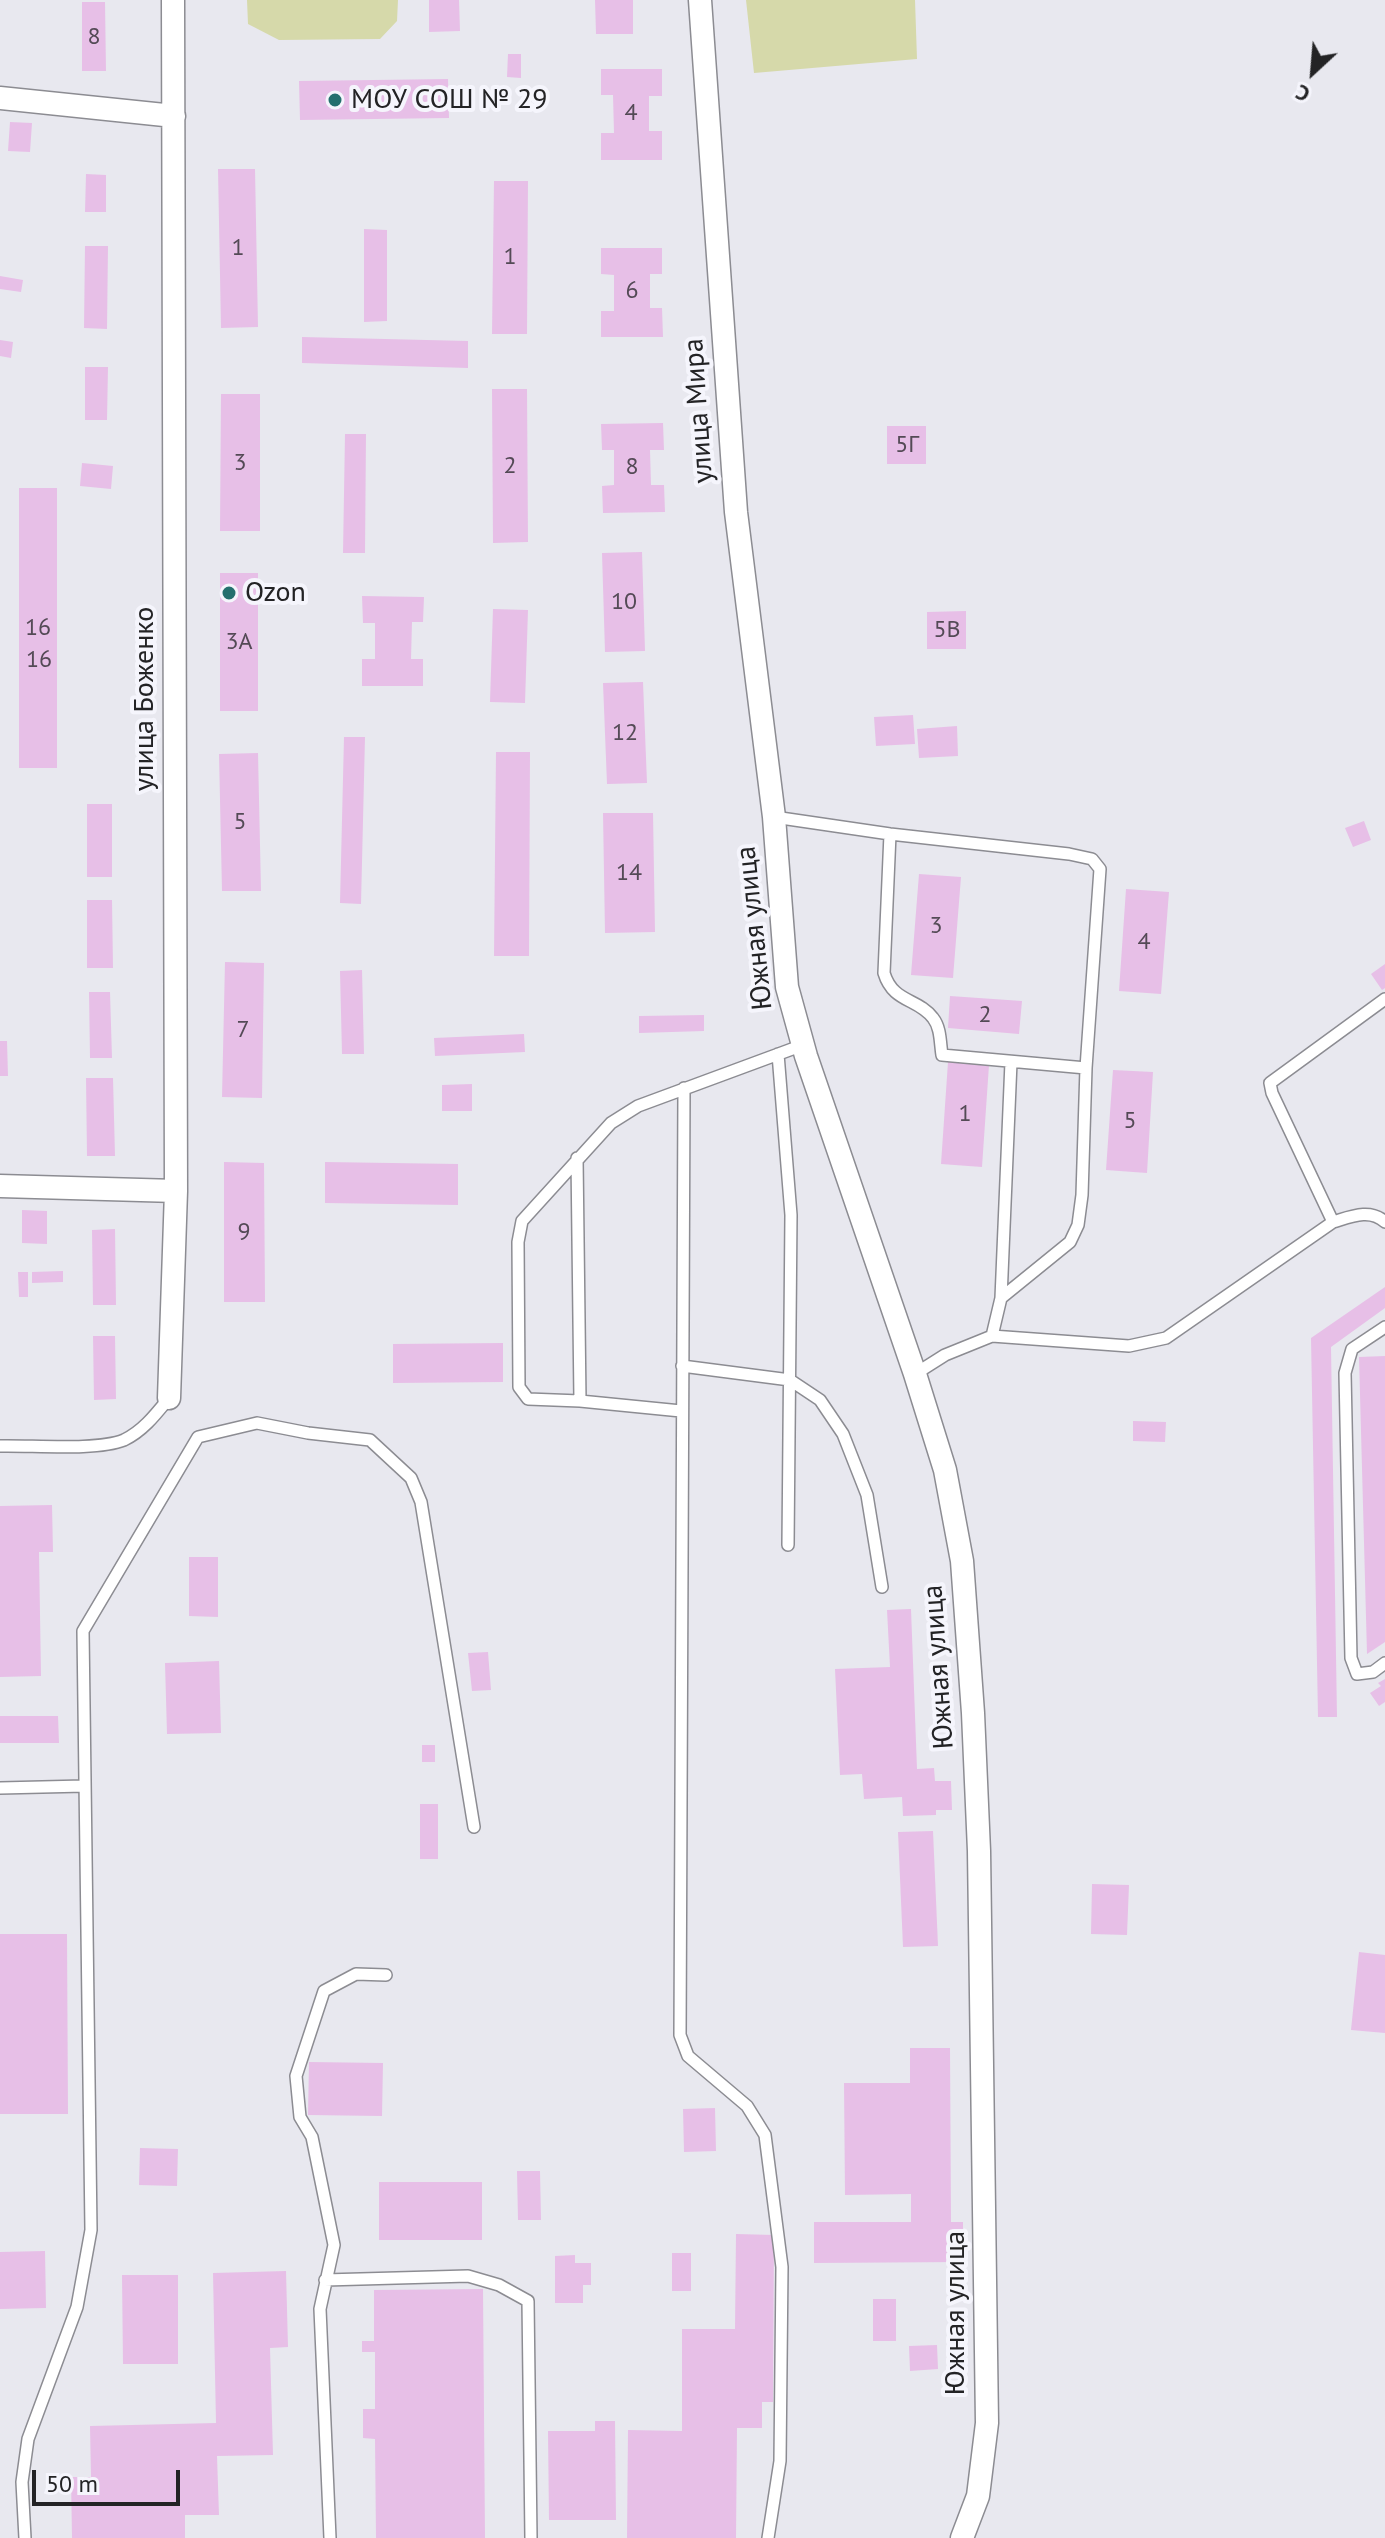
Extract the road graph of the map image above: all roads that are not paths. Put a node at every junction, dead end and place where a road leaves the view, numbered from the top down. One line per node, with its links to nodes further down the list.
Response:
1 (173, 0): 4 (street, улица Боженко)
2 (700, 0): 5 (street, улица Мира)
3 (0, 98): 4 (street)
4 (174, 116): 15 (street, улица Боженко)
5 (774, 817): 6 (lane); 8 (street, Южная улица)
6 (890, 834): 10 (lane); 11 (lane)
7 (1385, 999): 16 (lane)
8 (803, 1045): 9 (lane); 22 (street, Южная улица)
9 (778, 1054): 12 (lane); 23 (lane)
10 (1011, 1062): 11 (lane); 18 (lane)
11 (1086, 1068): 18 (lane)
12 (684, 1088): 13 (lane); 21 (lane)
13 (577, 1158): 25 (lane); 25 (lane)
14 (0, 1186): 15 (street)
15 (176, 1191): 24 (street, улица Боженко)
16 (1333, 1222): 17 (lane); 20 (lane)
17 (1385, 1222)
18 (1001, 1298): 20 (lane)
19 (1385, 1327): 30 (lane)
20 (992, 1336): 22 (lane)
21 (682, 1366): 23 (lane); 26 (lane)
22 (915, 1374): 40 (street, Южная улица)
23 (790, 1380): 28 (lane); 29 (lane)
24 (169, 1398): 27 (lane)
25 (580, 1401): 26 (lane)
26 (681, 1411): 39 (lane)
27 (0, 1446)
28 (788, 1545)
29 (882, 1587)
30 (1385, 1663)
31 (84, 1786): 32 (lane); 33 (lane); 36 (lane)
32 (0, 1788)
33 (474, 1827)
34 (386, 1975): 35 (lane)
35 (325, 2280): 37 (lane); 38 (lane)
36 (25, 2538)
37 (330, 2538)
38 (531, 2538)
39 (768, 2538)
40 (962, 2538)

